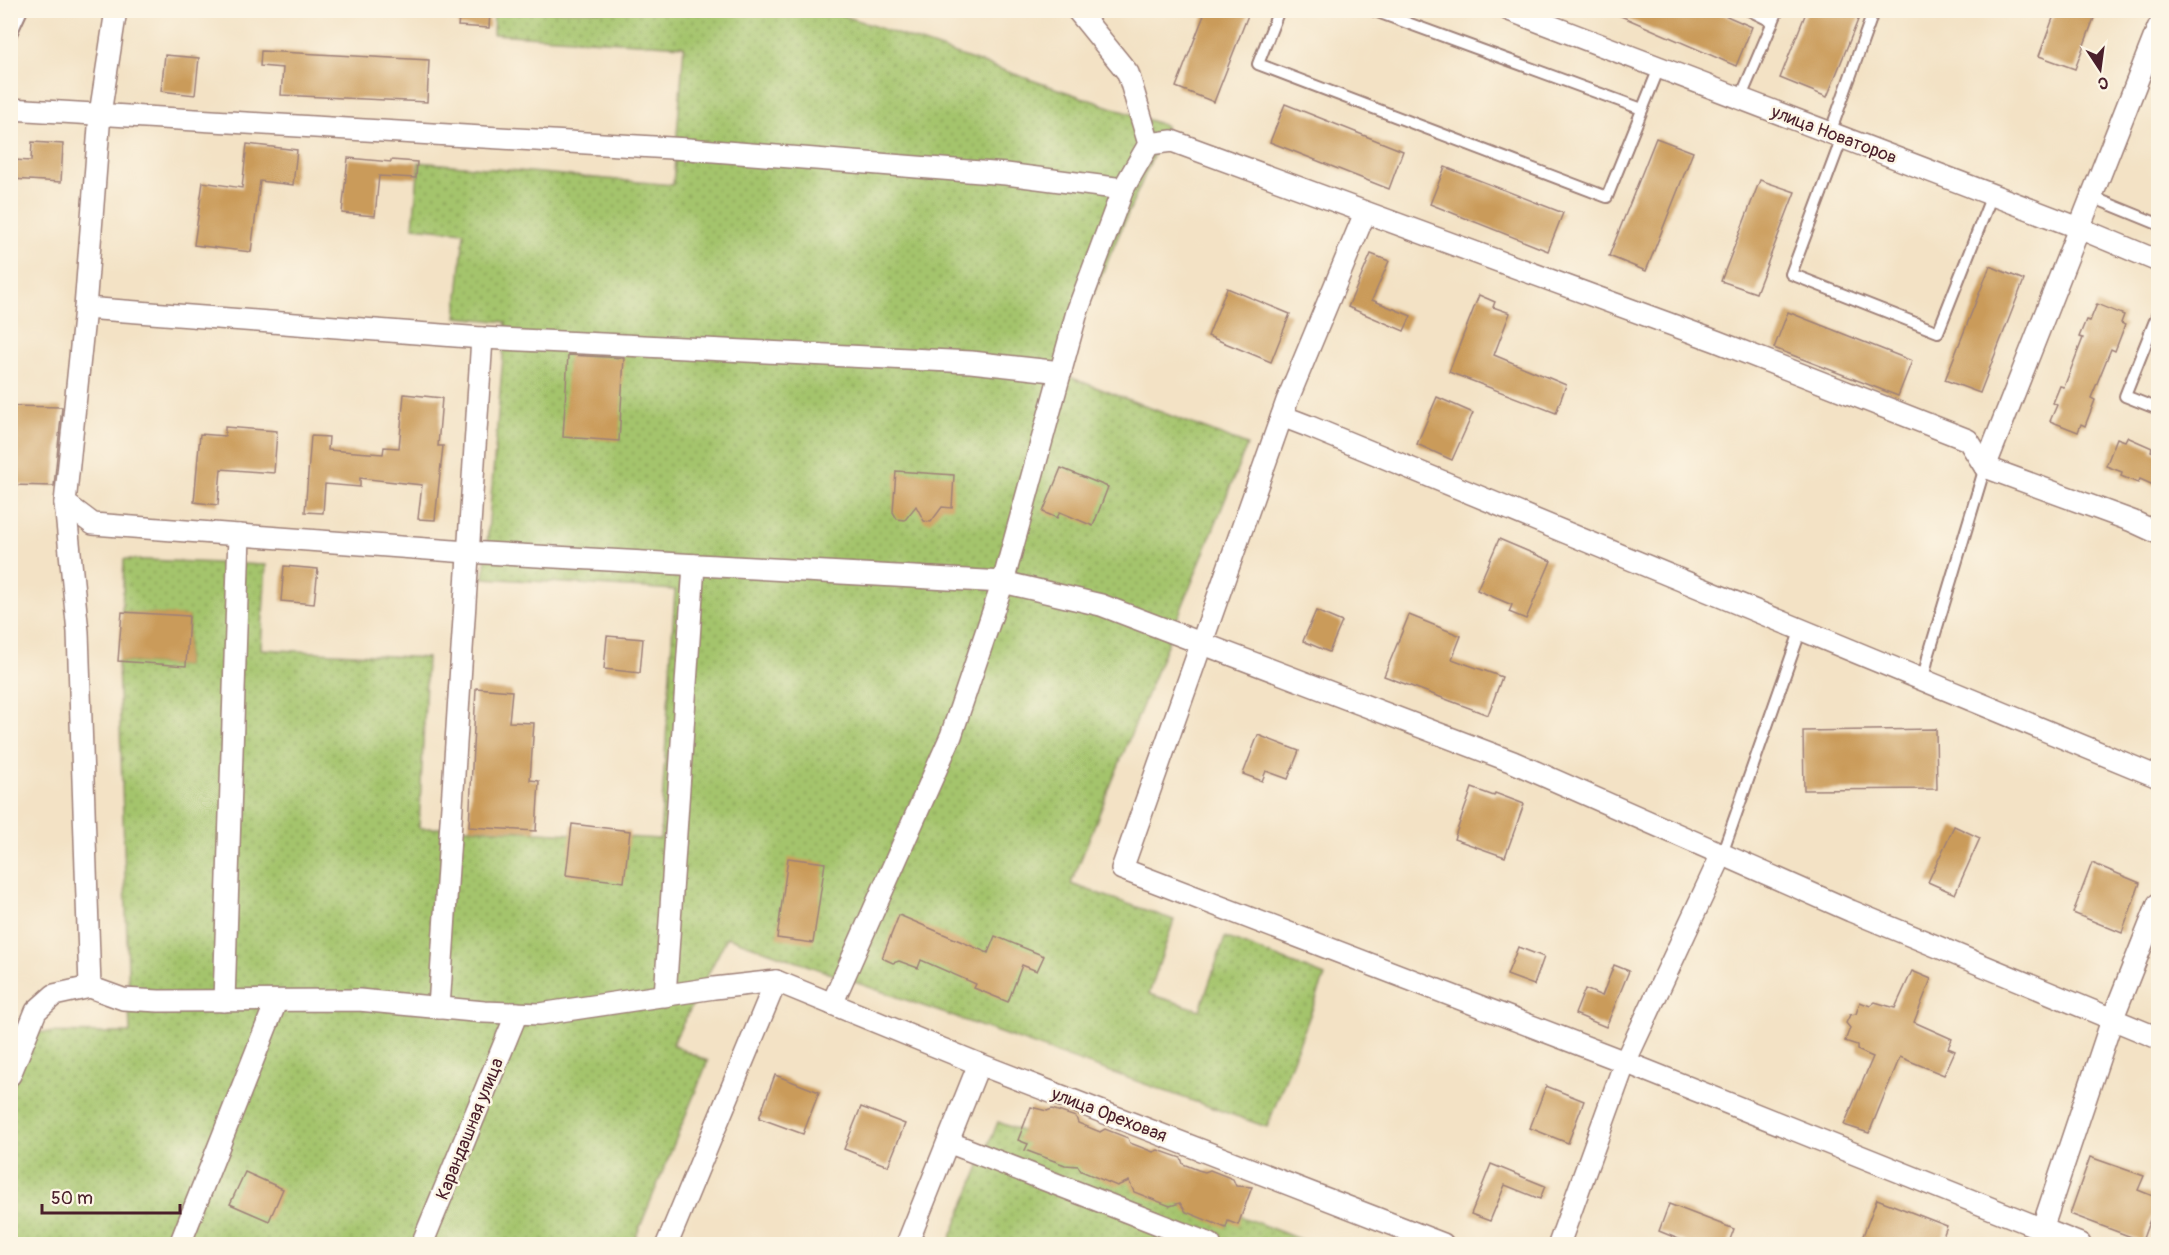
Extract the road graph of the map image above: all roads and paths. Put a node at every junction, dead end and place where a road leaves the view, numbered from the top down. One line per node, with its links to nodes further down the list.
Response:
1 (22, 10): 12 (lane)
2 (116, 10): 17 (street)
3 (1077, 10): 19 (street)
4 (1279, 10): 16 (lane)
5 (1372, 10): 16 (lane)
6 (1509, 10): 13 (street, улица Новаторов)
7 (1749, 10): 10 (lane)
8 (1778, 10): 10 (lane)
9 (1874, 10): 18 (lane)
10 (1773, 22): 14 (lane)
11 (2158, 28): 22 (street)
12 (10, 36)
13 (1659, 68): 14 (street, улица Новаторов); 16 (lane)
14 (1740, 99): 18 (street, улица Новаторов)
15 (10, 109): 17 (street)
16 (1642, 110)
17 (100, 114): 20 (street); 27 (street)
18 (1836, 135): 21 (street, улица Новаторов); 21 (lane)
19 (1149, 144): 20 (street); 23 (street)
20 (1123, 189): 30 (street)
21 (1992, 195): 25 (street, улица Новаторов)
22 (2091, 197): 24 (lane); 25 (street)
23 (1365, 213): 32 (street); 33 (street)
24 (2158, 224)
25 (2079, 228): 26 (street, улица Новаторов); 33 (street)
26 (2158, 261)
27 (85, 308): 29 (street); 34 (street)
28 (2158, 313): 31 (lane)
29 (482, 338): 30 (street); 37 (street)
30 (1061, 372): 39 (street)
31 (2158, 409)
32 (1282, 416): 40 (street); 41 (street)
33 (1985, 467): 35 (street); 42 (lane)
34 (65, 503): 36 (street); 47 (street)
35 (2158, 533)
36 (239, 535): 37 (street); 49 (street)
37 (467, 552): 38 (street); 52 (street)
38 (694, 565): 39 (street); 48 (street)
39 (1003, 582): 41 (street); 51 (street)
40 (1801, 629): 42 (street); 44 (lane)
41 (1201, 644): 44 (street); 56 (street)
42 (1923, 680): 43 (street)
43 (2158, 777)
44 (1722, 854): 54 (street); 56 (street)
45 (2158, 904): 54 (street)
46 (776, 981): 48 (street); 51 (street, улица Ореховая); 63 (street)
47 (90, 987): 49 (street); 58 (street)
48 (664, 996): 53 (street)
49 (224, 1001): 50 (street)
50 (276, 1002): 52 (street); 61 (street)
51 (832, 1004): 57 (street, улица Ореховая)
52 (439, 1008): 53 (street)
53 (517, 1013): 62 (street, Карандашная улица)
54 (2112, 1020): 55 (street); 60 (street)
55 (2158, 1038)
56 (1625, 1062): 60 (street); 67 (street)
57 (979, 1064): 59 (street); 66 (street, улица Ореховая)
58 (10, 1076)
59 (948, 1142): 64 (street); 65 (street)
60 (2039, 1237): 68 (street)
61 (180, 1245)
62 (422, 1245)
63 (667, 1245)
64 (907, 1245)
65 (1210, 1245)
66 (1443, 1245)
67 (1559, 1245)
68 (2080, 1245)

